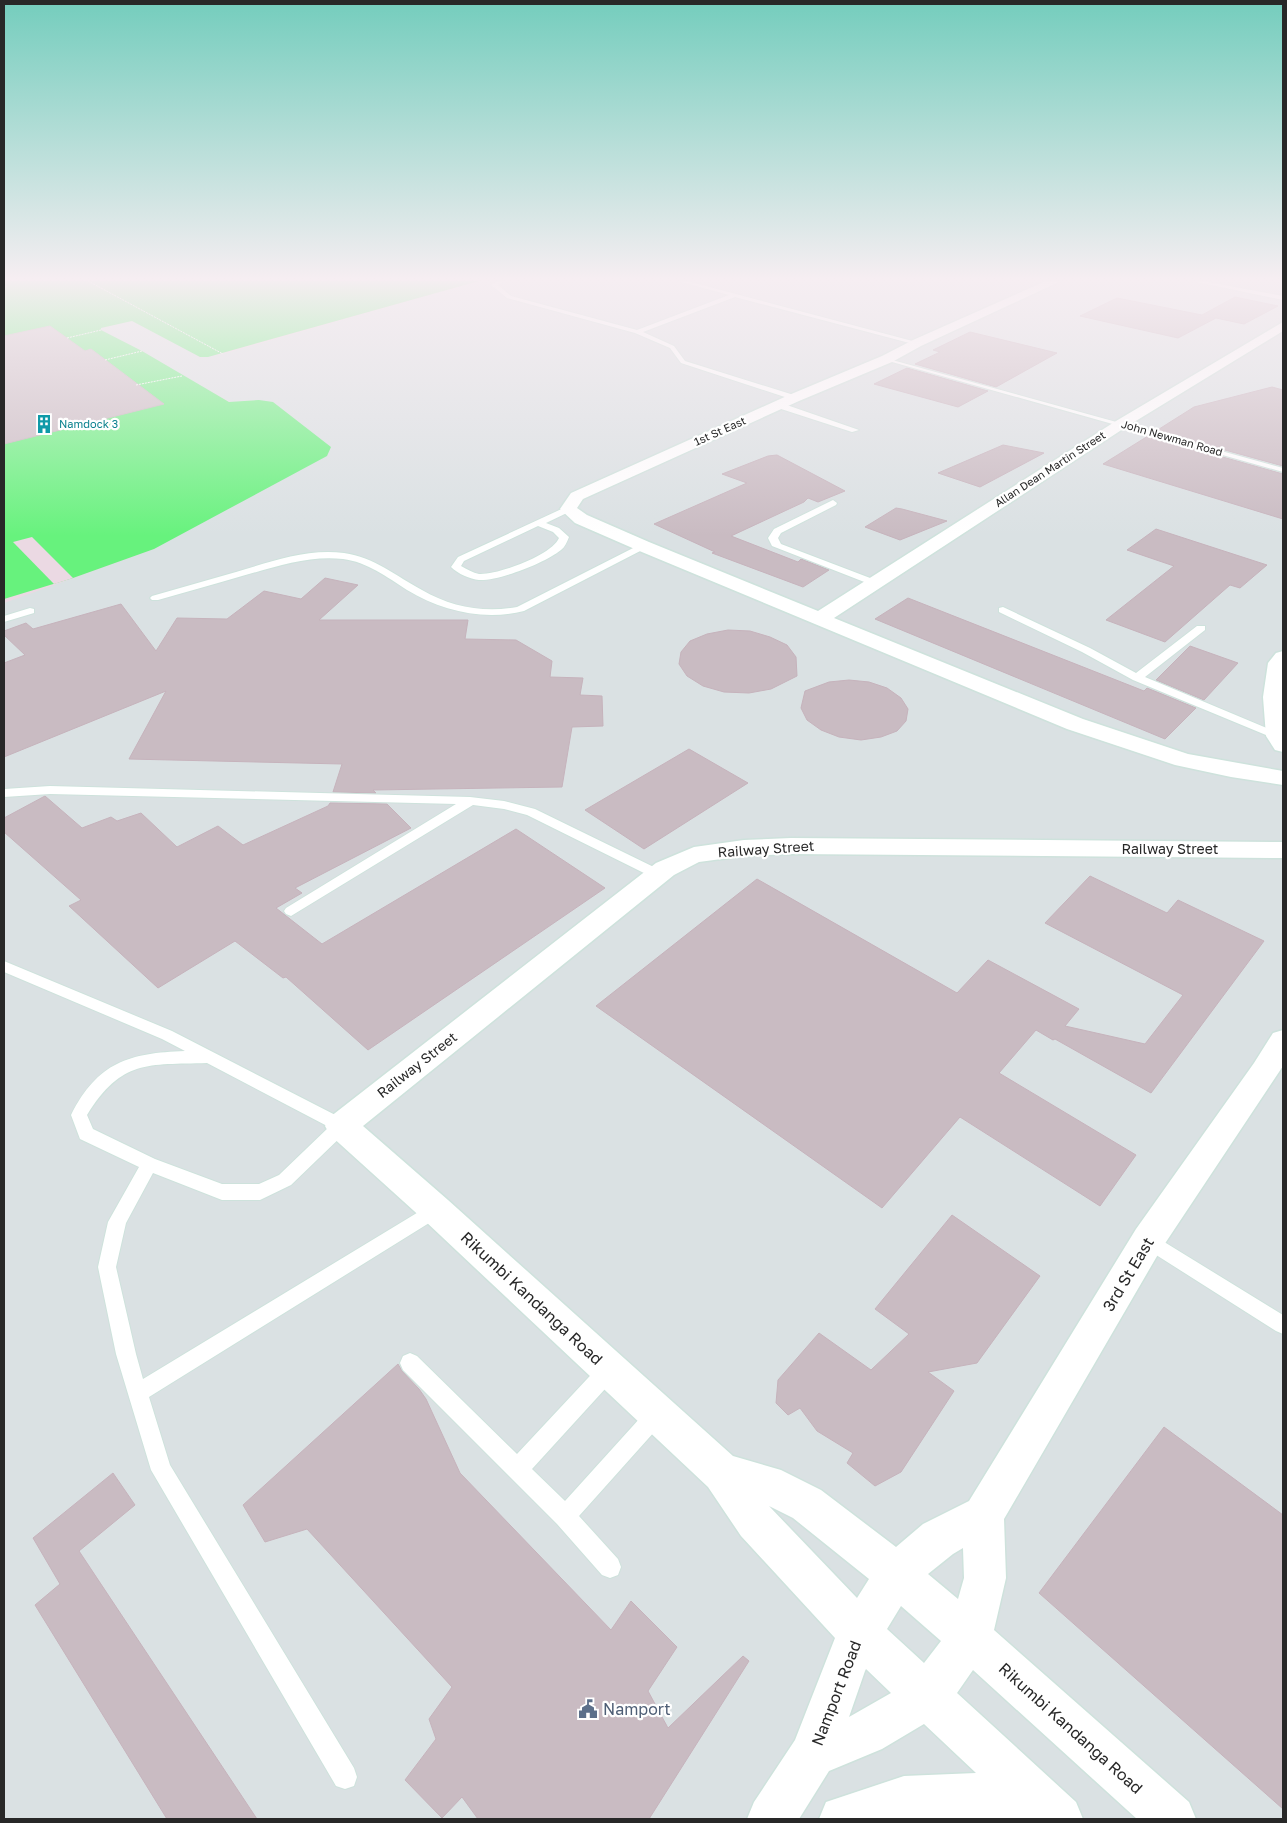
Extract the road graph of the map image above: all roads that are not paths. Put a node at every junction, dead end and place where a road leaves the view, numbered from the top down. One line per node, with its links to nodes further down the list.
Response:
1 (696, 366): 5 (lane)
2 (870, 366): 5 (street, 1st St East)
3 (912, 366): 7 (lane, John Newman Road)
4 (1216, 366): 7 (street, Allan Dean Martin Street)
5 (794, 398): 6 (street, 1st St East)
6 (778, 405): 8 (lane); 10 (street, 1st St East)
7 (1120, 424): 9 (lane, John Newman Road); 14 (street, Allan Dean Martin Street)
8 (855, 430)
9 (1283, 470)
10 (573, 503): 12 (lane); 13 (street)
11 (833, 503): 14 (lane)
12 (538, 523): 12 (lane)
13 (643, 546): 15 (lane); 18 (street)
14 (875, 583): 18 (street, Allan Dean Martin Street)
15 (156, 598)
16 (1003, 610): 22 (lane)
17 (30, 611): 19 (lane)
18 (820, 618): 24 (street)
19 (4, 619)
20 (1201, 628): 22 (lane)
21 (1283, 657): 23 (street)
22 (1137, 678): 23 (lane)
23 (1280, 741)
24 (1283, 778)
25 (4, 793): 26 (lane)
26 (470, 801): 28 (lane); 29 (lane)
27 (1283, 850): 28 (street, Railway Street)
28 (658, 875): 33 (street, Railway Street)
29 (291, 911)
30 (4, 966): 32 (lane)
31 (1283, 1041): 36 (street, 3rd St East)
32 (209, 1057): 33 (lane); 34 (lane)
33 (341, 1126): 34 (lane); 35 (street, Rikumbi Kandanga Road)
34 (149, 1164): 40 (lane)
35 (436, 1210): 39 (street, Rikumbi Kandanga Road); 40 (lane)
36 (1148, 1240): 37 (lane); 44 (street, 3rd St East)
37 (1283, 1325)
38 (410, 1363): 42 (lane)
39 (609, 1369): 41 (street, Rikumbi Kandanga Road); 42 (lane)
40 (138, 1393): 52 (lane)
41 (657, 1413): 43 (street, Rikumbi Kandanga Road); 45 (lane)
42 (517, 1470): 45 (lane)
43 (722, 1473): 47 (street, Rikumbi Kandanga Road); 48 (street, Rikumbi Kandanga Road)
44 (983, 1515): 47 (street, 3rd St East); 49 (street)
45 (565, 1516): 46 (lane)
46 (610, 1567)
47 (896, 1574): 48 (street, Namport Road); 49 (street, Rikumbi Kandanga Road)
48 (860, 1633): 50 (street, Rikumbi Kandanga Road); 51 (street, Namport Road)
49 (970, 1638): 50 (street, Namport Road); 56 (street, Rikumbi Kandanga Road)
50 (928, 1695): 51 (street, Namport Road); 53 (street)
51 (813, 1754): 54 (street, Namport Road)
52 (345, 1776)
53 (1054, 1814): 55 (street)
54 (771, 1819)
55 (843, 1819)
56 (1172, 1819)

